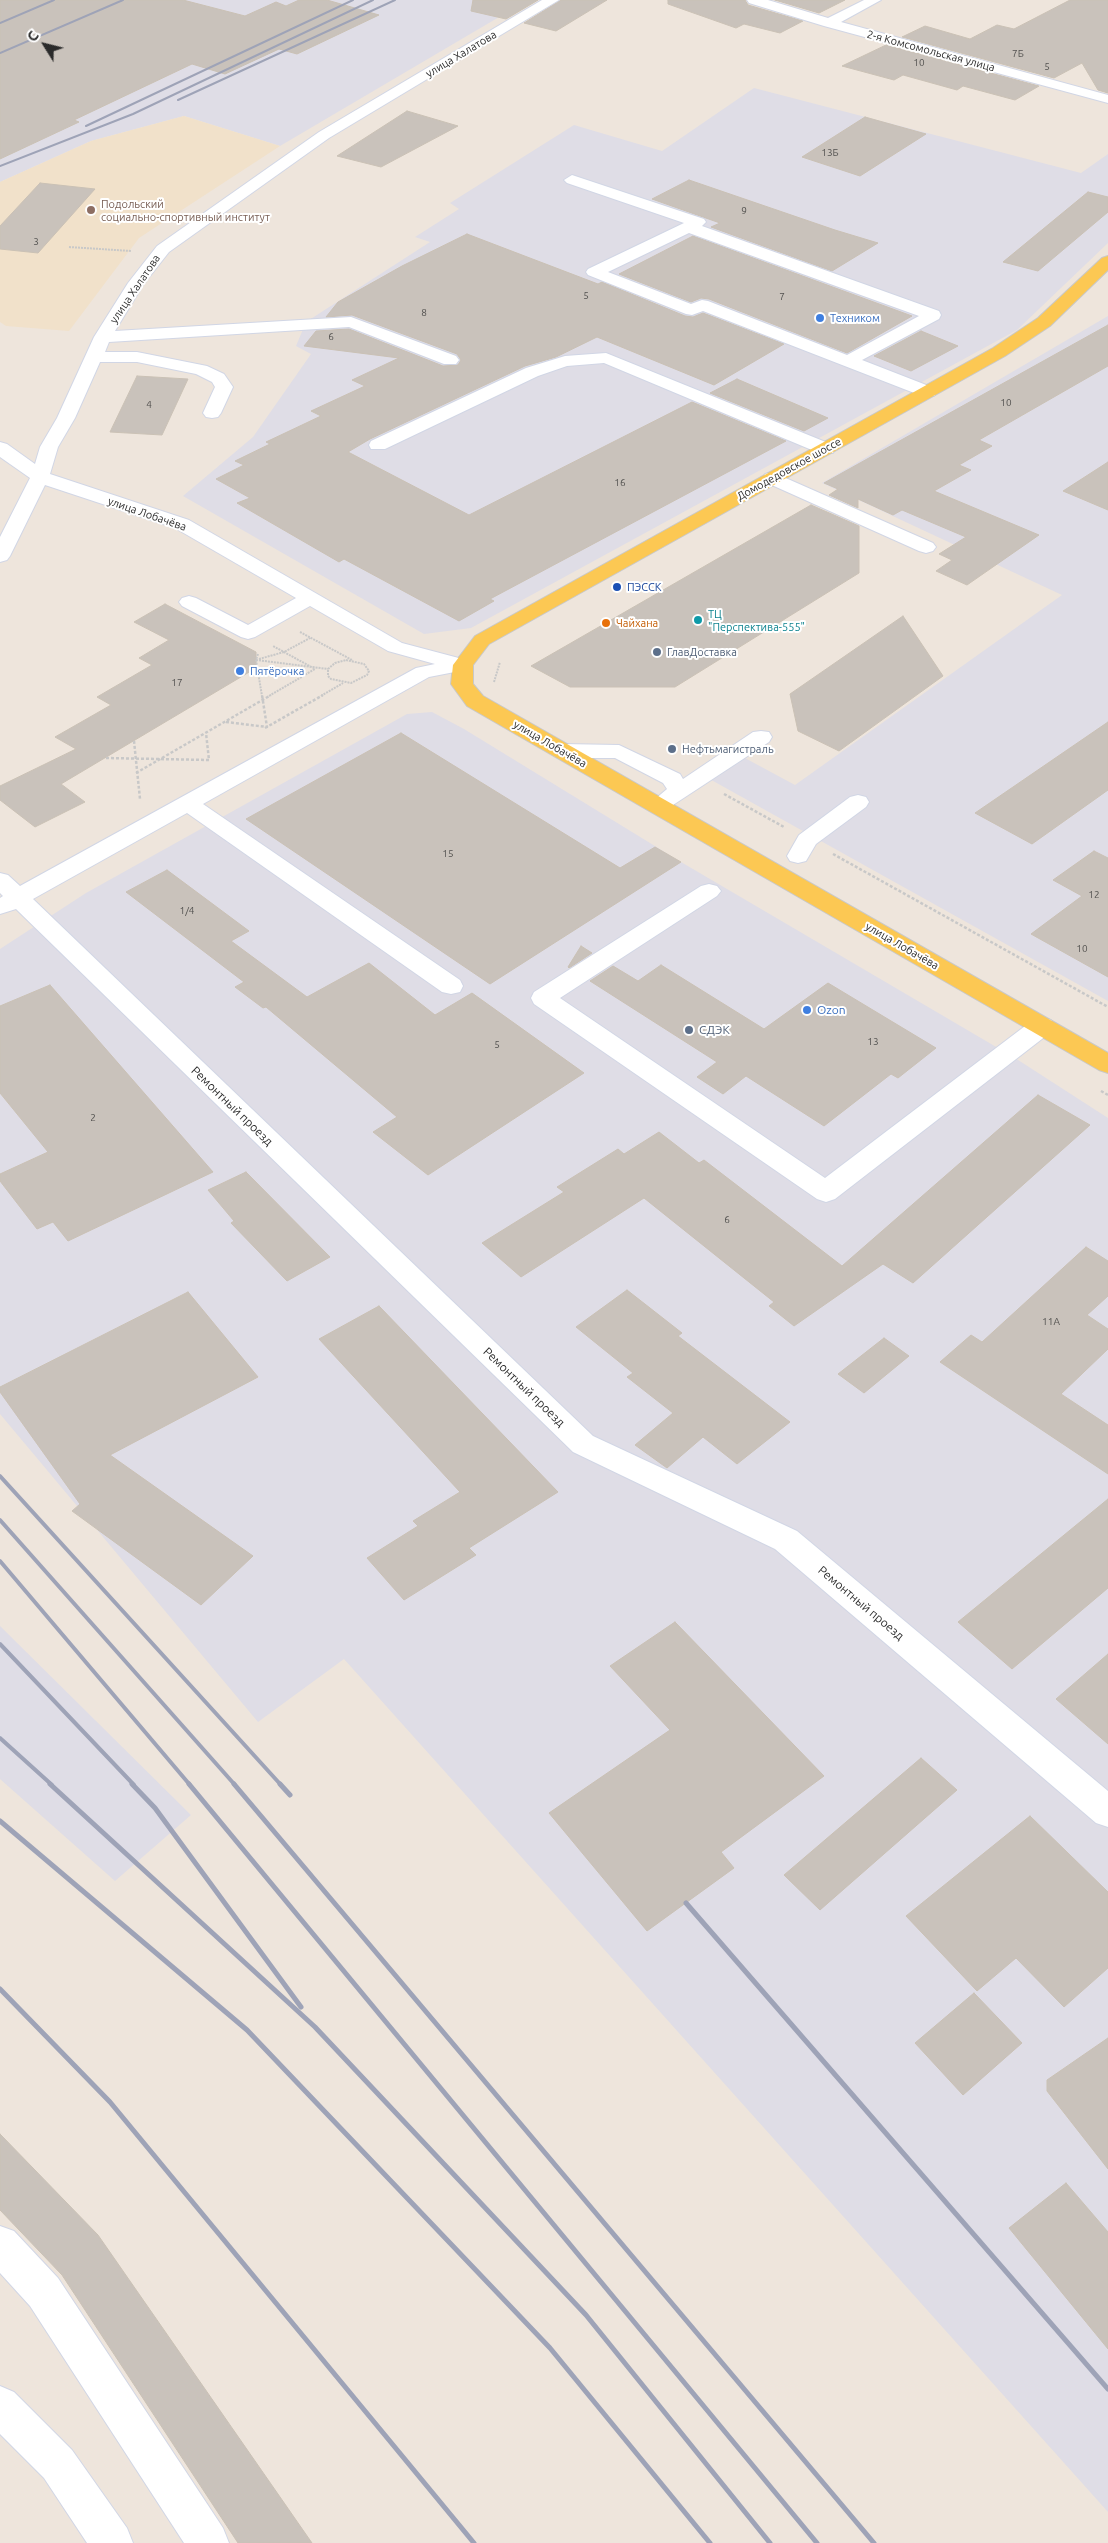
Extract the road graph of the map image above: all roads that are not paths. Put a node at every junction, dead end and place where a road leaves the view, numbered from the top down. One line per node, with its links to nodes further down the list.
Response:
1 (552, 0): 9 (street, улица Халатова)
2 (754, 0): 4 (street, 2-я Комсомольская улица)
3 (874, 0): 4 (street)
4 (829, 23): 5 (street, 2-я Комсомольская улица)
5 (1108, 99)
6 (572, 180): 7 (street)
7 (688, 227): 12 (street); 12 (street)
8 (1108, 261): 13 (main road, Домодедовское шоссе)
9 (103, 337): 10 (street, улица Халатова); 11 (street)
10 (93, 357): 14 (street); 18 (street, улица Халатова)
11 (450, 360)
12 (848, 361): 13 (street)
13 (928, 392): 17 (main road, Домодедовское шоссе)
14 (212, 412)
15 (378, 445): 17 (street)
16 (0, 448): 18 (street, улица Лобачёва)
17 (826, 449): 19 (main road, Домодедовское шоссе)
18 (40, 478): 21 (street, улица Халатова); 22 (street, улица Лобачёва)
19 (772, 478): 20 (street); 24 (main road, Домодедовское шоссе)
20 (926, 547)
21 (0, 556)
22 (310, 598): 23 (street); 24 (street, улица Лобачёва)
23 (189, 602)
24 (463, 665): 26 (main road, улица Лобачёва); 29 (street)
25 (761, 737): 27 (street)
26 (562, 751): 27 (street); 30 (main road, улица Лобачёва)
27 (679, 791): 30 (street)
28 (858, 802): 31 (street)
29 (187, 803): 33 (street); 34 (street)
30 (657, 805): 35 (main road, улица Лобачёва)
31 (803, 848)
32 (709, 891): 35 (street)
33 (5, 895): 37 (street, Ремонтный проезд)
34 (451, 986)
35 (1042, 1026): 36 (main road, улица Лобачёва)
36 (1108, 1064)
37 (1108, 1812)
38 (0, 2245): 41 (street)
39 (0, 2406): 40 (street)
40 (112, 2543)
41 (208, 2543)

